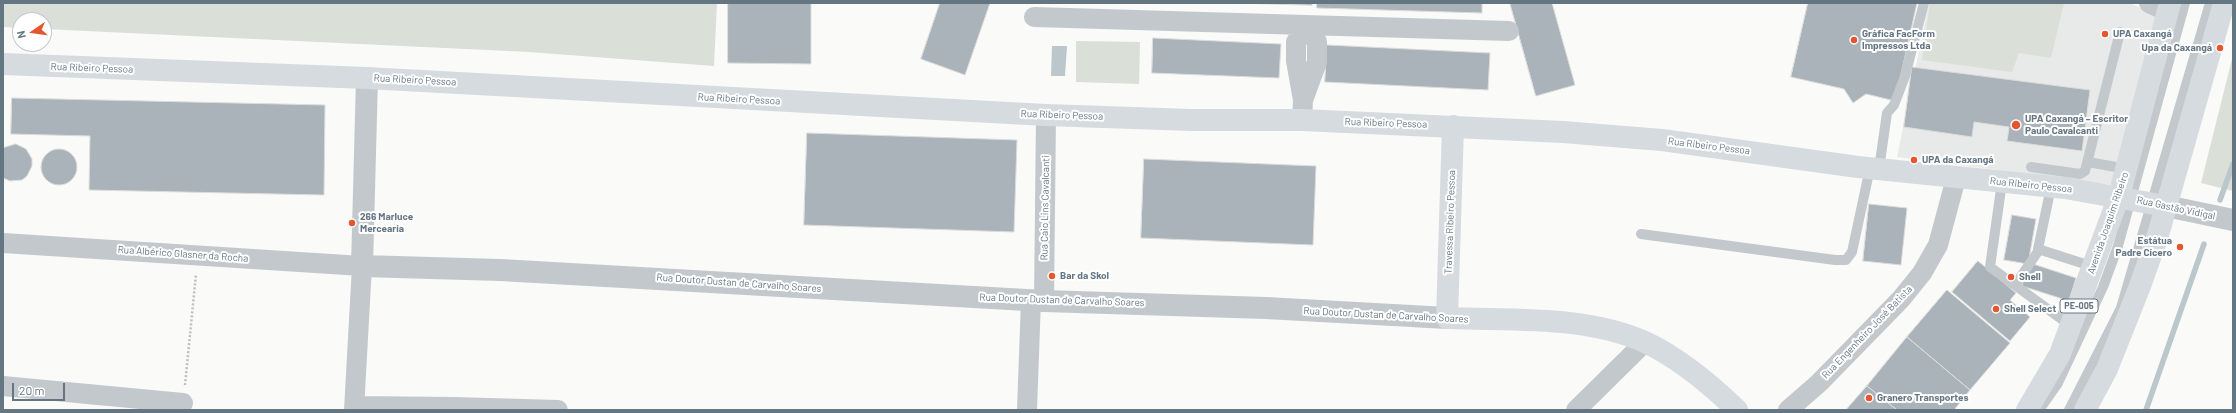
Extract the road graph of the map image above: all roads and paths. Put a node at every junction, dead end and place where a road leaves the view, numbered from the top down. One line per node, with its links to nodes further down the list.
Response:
1 (1924, 3): 15 (lane)
2 (2217, 4): 21 (main road)
3 (2168, 5): 16 (main road, Avenida Joaquim Ribeiro / PE-005); 20 (lane)
4 (1034, 17): 5 (street)
5 (1307, 26): 6 (street); 10 (street)
6 (1509, 31)
7 (2120, 32): 13 (lane)
8 (3, 64): 9 (main road, Rua Ribeiro Pessoa)
9 (367, 78): 11 (main road, Rua Ribeiro Pessoa); 27 (street)
10 (1303, 110): 11 (main road, Rua Ribeiro Pessoa); 12 (main road, Rua Ribeiro Pessoa)
11 (1046, 115): 30 (street, Rua Caio Lins Cavalcanti)
12 (1453, 126): 15 (main road, Rua Ribeiro Pessoa); 31 (main road, Travessa Ribeiro Pessoa)
13 (2088, 162): 16 (lane); 19 (lane)
14 (2031, 167): 19 (lane)
15 (1875, 169): 17 (main road, Rua Ribeiro Pessoa); 23 (lane)
16 (2127, 169): 20 (main road, Avenida Joaquim Ribeiro / PE-005)
17 (1956, 178): 18 (main road, Rua Ribeiro Pessoa); 41 (street, Rua Engenheiro José Batista)
18 (2002, 182): 19 (main road, Rua Ribeiro Pessoa); 29 (lane)
19 (2062, 183): 20 (main road, Rua Ribeiro Pessoa); 25 (lane)
20 (2125, 197): 21 (main road, Rua Gastão Vidigal); 28 (main road, Avenida Joaquim Ribeiro / PE-005); 43 (lane)
21 (2159, 204): 22 (street, Rua Gastão Vidigal); 44 (lane); 45 (main road)
22 (2233, 220)
23 (1641, 234)
24 (3, 243): 26 (street, Rua Albérico Glasner da Rocha)
25 (2039, 250): 28 (lane); 29 (lane)
26 (198, 254): 27 (street, Rua Albérico Glasner da Rocha); 35 (path)
27 (362, 266): 30 (street, Rua Doutor Dustan de Carvalho Soares); 36 (street)
28 (2094, 267): 32 (main road, Avenida Joaquim Ribeiro / PE-005)
29 (2015, 285): 32 (lane)
30 (1038, 300): 31 (street, Rua Doutor Dustan de Carvalho Soares); 38 (street, Rua Caio Lins Cavalcanti)
31 (1447, 318): 33 (main road, Rua Doutor Dustan de Carvalho Soares)
32 (2071, 326): 42 (main road, Avenida Joaquim Ribeiro / PE-005)
33 (1645, 342): 39 (street); 40 (main road, Rua Doutor Dustan de Carvalho Soares)
34 (3, 386): 35 (street)
35 (183, 403)
36 (354, 408): 37 (street)
37 (558, 410)
38 (1027, 410)
39 (1576, 410)
40 (1737, 410)
41 (1788, 410)
42 (2027, 410)
43 (2039, 410)
44 (2069, 410)
45 (2085, 410)

